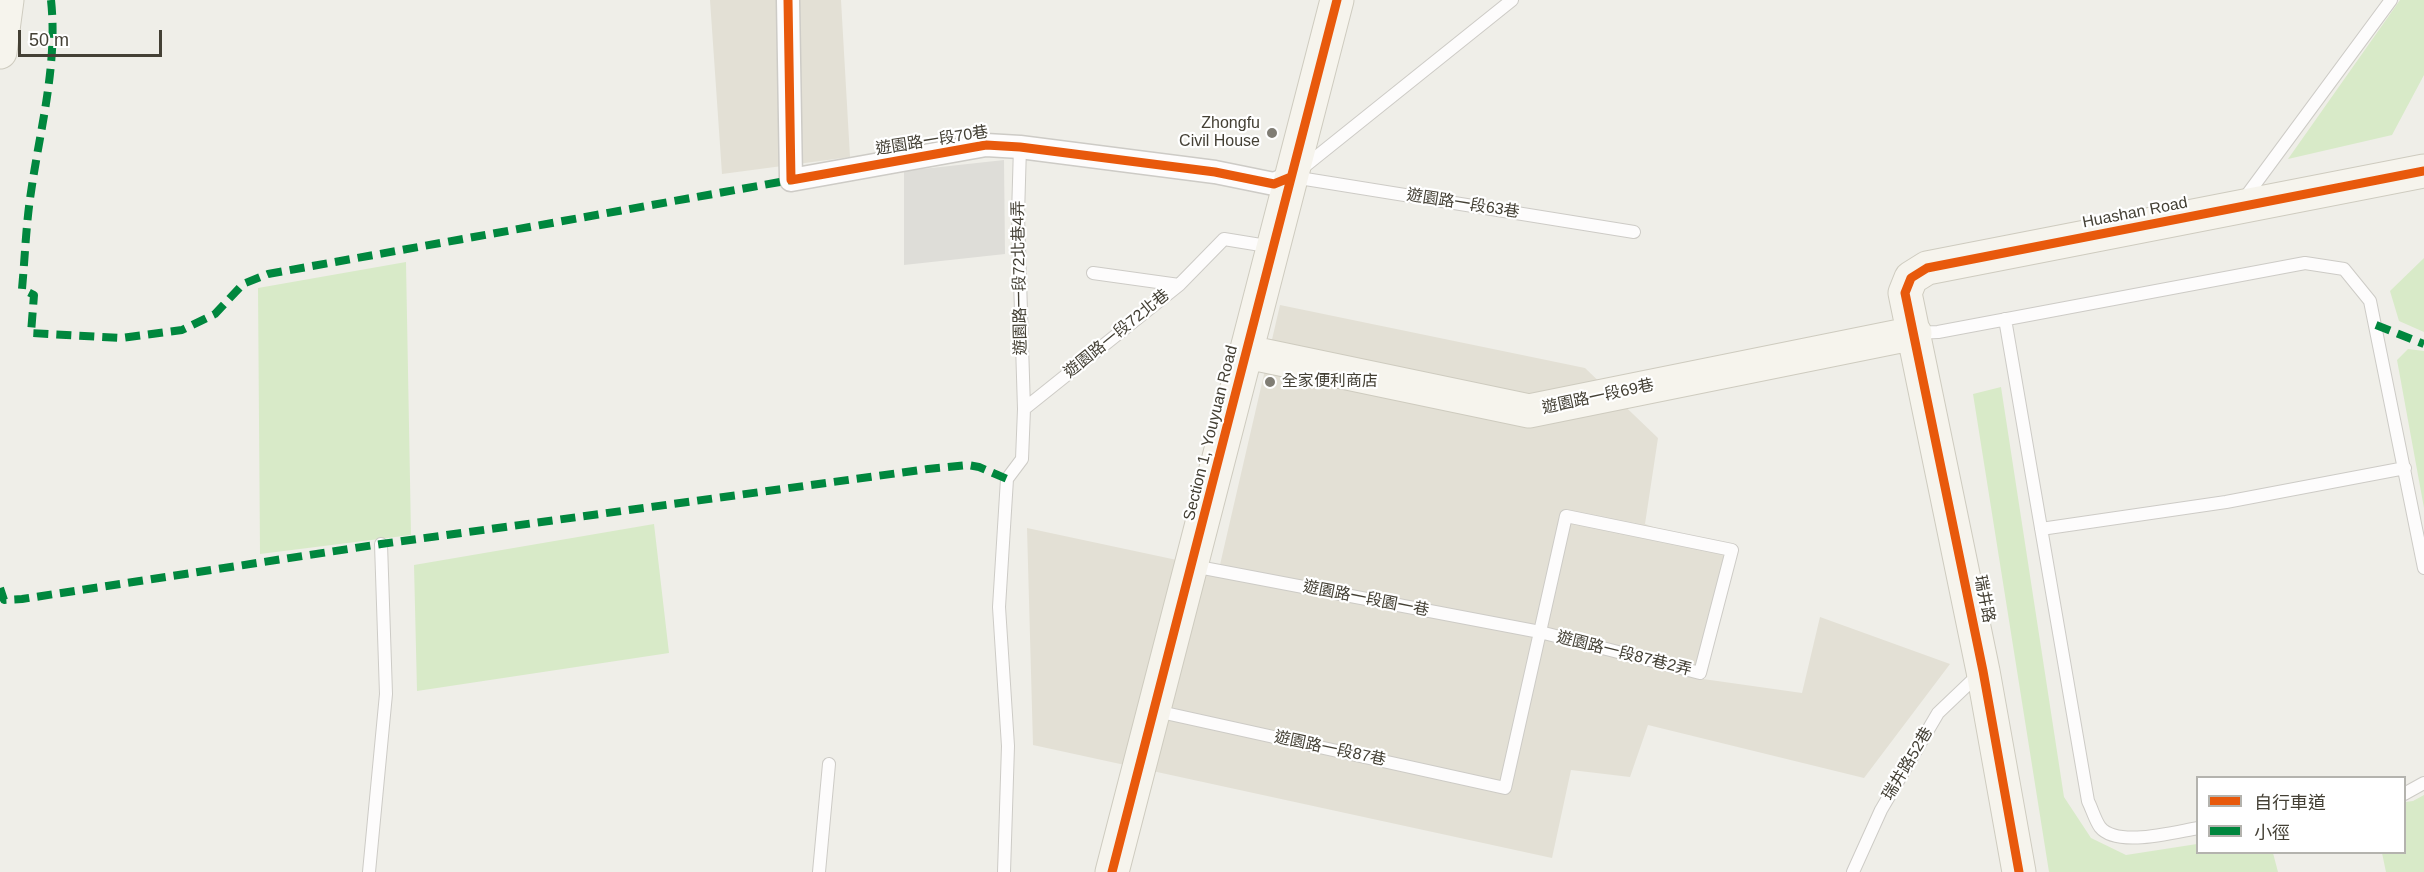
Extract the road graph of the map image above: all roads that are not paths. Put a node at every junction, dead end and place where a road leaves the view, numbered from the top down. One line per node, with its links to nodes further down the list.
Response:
1 (7, 0): 6 (street)
2 (788, 0): 7 (street, 遊園路一段70巷)
3 (1337, 0): 9 (street, Section 1, Youyuan Road)
4 (1512, 0): 9 (lane)
5 (2391, 0): 10 (lane)
6 (0, 52)
7 (1020, 147): 9 (street, 遊園路一段70巷); 18 (lane, 遊園路一段72北巷4弄)
8 (2424, 171): 10 (street, Huashan Road)
9 (1291, 177): 11 (lane, 遊園路一段63巷); 12 (street, Section 1, Youyuan Road)
10 (2237, 208): 16 (street, Huashan Road)
11 (1634, 232)
12 (1275, 247): 14 (lane, 遊園路一段72北巷); 17 (street, Section 1, Youyuan Road)
13 (1093, 273): 14 (lane)
14 (1179, 285): 18 (lane, 遊園路一段72北巷)
15 (2005, 319): 16 (lane); 19 (lane); 20 (lane)
16 (1915, 333): 17 (street, 遊園路一段69巷); 25 (street, 瑞井路)
17 (1247, 352): 22 (street, Section 1, Youyuan Road)
18 (1024, 409): 33 (lane)
19 (2405, 468): 20 (lane); 23 (lane)
20 (2041, 529): 30 (lane)
21 (381, 544): 31 (lane)
22 (1192, 566): 24 (lane, 遊園路一段園一巷); 26 (street, Section 1, Youyuan Road)
23 (2424, 568)
24 (1540, 632): 24 (lane, 遊園路一段87巷2弄); 26 (lane, 遊園路一段87巷)
25 (1983, 671): 35 (lane, 瑞井路52巷); 36 (street, 瑞井路)
26 (1154, 711): 34 (street, Section 1, Youyuan Road)
27 (829, 764): 32 (lane)
28 (2424, 783): 29 (lane)
29 (2406, 793)
30 (2196, 828)
31 (369, 872)
32 (819, 872)
33 (1004, 872)
34 (1112, 872)
35 (1853, 872)
36 (2019, 872)

